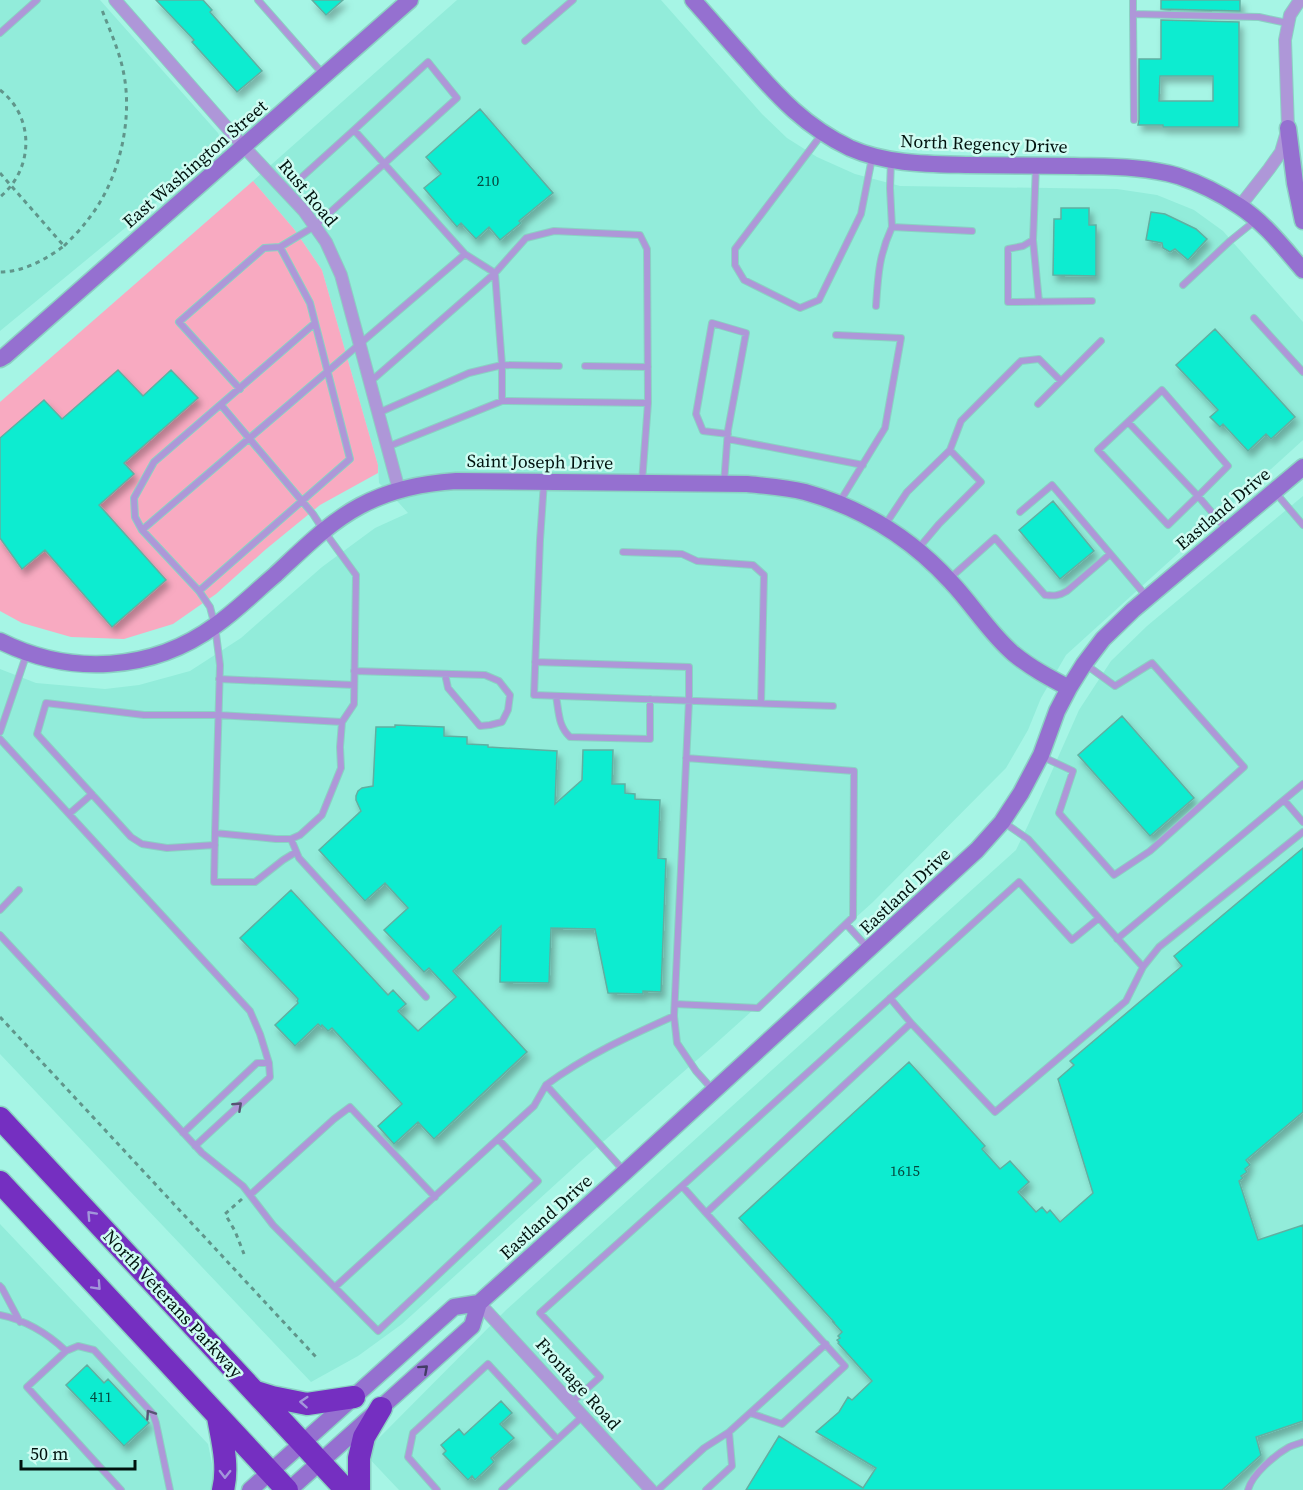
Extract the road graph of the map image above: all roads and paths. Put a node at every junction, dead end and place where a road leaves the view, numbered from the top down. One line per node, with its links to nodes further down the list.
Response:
1 (37, 0): 12 (lane)
2 (115, 0): 20 (street, Rust Road)
3 (258, 0): 14 (lane)
4 (410, 0): 14 (main road, East Washington Street)
5 (573, 0): 13 (lane)
6 (693, 0): 19 (main road, North Regency Drive)
7 (1133, 0): 10 (lane)
8 (1300, 0): 11 (street)
9 (102, 10): 36 (path)
10 (1133, 14): 11 (lane); 16 (lane)
11 (1287, 23): 17 (street)
12 (0, 33)
13 (525, 41)
14 (325, 76): 20 (main road, East Washington Street)
15 (0, 90): 27 (path)
16 (1134, 120)
17 (1288, 128): 29 (street); 31 (main road)
18 (354, 130): 23 (lane); 23 (lane); 26 (lane)
19 (822, 133): 21 (main road, North Regency Drive); 21 (lane)
20 (244, 147): 32 (street, Rust Road); 51 (main road, East Washington Street)
21 (872, 156): 22 (main road, North Regency Drive)
22 (891, 160): 24 (main road, North Regency Drive); 33 (lane)
23 (384, 164): 32 (lane); 38 (lane)
24 (1036, 166): 29 (main road, North Regency Drive); 35 (lane)
25 (0, 173): 27 (path)
26 (303, 176)
27 (11, 186): 28 (path); 36 (path)
28 (0, 196)
29 (1240, 206): 30 (main road, North Regency Drive)
30 (1256, 219): 39 (main road, North Regency Drive); 42 (lane)
31 (1303, 221)
32 (315, 226): 37 (lane); 50 (street, Rust Road)
33 (892, 227): 34 (lane); 45 (lane)
34 (972, 231)
35 (1033, 240): 44 (lane); 44 (lane)
36 (64, 246): 40 (path)
37 (280, 247): 47 (lane); 60 (lane)
38 (465, 254): 41 (lane); 50 (lane)
39 (1303, 270)
40 (0, 272)
41 (495, 273): 52 (lane); 55 (lane); 59 (lane)
42 (1183, 285)
43 (1092, 301): 44 (lane)
44 (1039, 302)
45 (876, 306)
46 (1254, 318): 57 (lane)
47 (315, 323): 56 (lane); 60 (lane)
48 (836, 335): 71 (lane)
49 (1101, 341): 58 (lane)
50 (359, 343): 56 (lane); 59 (street, Rust Road)
51 (2, 360)
52 (502, 365): 53 (lane); 61 (lane); 65 (lane)
53 (559, 366)
54 (585, 366): 55 (lane)
55 (648, 367): 62 (lane)
56 (328, 371): 68 (lane); 79 (lane)
57 (1303, 372)
58 (1060, 381): 63 (lane); 70 (lane)
59 (370, 383): 65 (street, Rust Road)
60 (240, 388): 64 (lane)
61 (502, 401): 62 (lane); 69 (lane)
62 (648, 403): 74 (lane)
63 (1038, 404)
64 (220, 405): 68 (lane); 84 (lane)
65 (378, 413): 69 (street, Rust Road)
66 (1128, 422): 78 (lane); 78 (lane); 78 (lane)
67 (728, 436): 67 (lane); 71 (lane); 75 (lane)
68 (249, 438): 79 (lane); 84 (lane)
69 (387, 447): 76 (street, Rust Road)
70 (950, 450): 83 (lane); 87 (lane)
71 (862, 465): 80 (lane)
72 (1303, 467): 77 (main road, Eastland Drive)
73 (544, 482): 74 (main road, Saint Joseph Drive); 76 (main road, Saint Joseph Drive); 96 (lane)
74 (642, 483): 75 (main road, Saint Joseph Drive)
75 (724, 484): 80 (main road, Saint Joseph Drive)
76 (399, 490): 86 (main road, Saint Joseph Drive)
77 (1274, 491): 82 (lane); 85 (main road, Eastland Drive)
78 (1198, 496): 85 (lane)
79 (302, 501): 86 (lane); 91 (lane)
80 (839, 503): 83 (main road, Saint Joseph Drive)
81 (1020, 512): 89 (lane)
82 (1303, 525)
83 (884, 526): 87 (main road, Saint Joseph Drive)
84 (142, 530): 91 (lane)
85 (1228, 530): 92 (main road, Eastland Drive)
86 (324, 531): 93 (main road, Saint Joseph Drive); 98 (lane)
87 (917, 550): 90 (main road, Saint Joseph Drive)
88 (623, 552): 106 (lane)
89 (1110, 554): 90 (lane); 92 (lane)
90 (948, 579): 102 (main road, Saint Joseph Drive)
91 (199, 591): 93 (lane)
92 (1148, 597): 97 (main road, Eastland Drive)
93 (215, 626): 95 (main road, Saint Joseph Drive); 100 (lane)
94 (0, 641): 95 (main road, Saint Joseph Drive)
95 (27, 652): 110 (lane)
96 (535, 662): 103 (lane); 105 (lane)
97 (1084, 664): 102 (main road, Eastland Drive); 112 (lane)
98 (354, 671): 99 (lane); 101 (lane)
99 (445, 674): 99 (lane)
100 (219, 679): 101 (lane); 108 (lane)
101 (354, 685): 109 (lane)
102 (1069, 688): 112 (main road, Eastland Drive)
103 (556, 696): 104 (lane); 104 (lane)
104 (650, 699): 105 (lane)
105 (689, 700): 106 (lane); 113 (lane)
106 (761, 703): 107 (lane)
107 (833, 706)
108 (218, 716): 109 (lane); 115 (lane); 121 (lane)
109 (342, 722): 122 (lane)
110 (0, 732)
111 (0, 739): 117 (lane)
112 (1041, 755): 118 (main road, Eastland Drive)
113 (686, 758): 128 (lane); 135 (lane)
114 (1303, 784): 116 (lane)
115 (92, 794): 117 (lane); 123 (lane)
116 (1284, 800): 119 (lane); 130 (lane)
117 (69, 814): 139 (lane)
118 (1002, 822): 127 (lane); 131 (main road, Eastland Drive)
119 (1303, 822)
120 (1303, 832): 132 (lane)
121 (214, 833): 122 (lane); 123 (lane)
122 (291, 839): 124 (lane)
123 (215, 845): 124 (lane)
124 (296, 852): 133 (lane)
125 (19, 890): 126 (lane)
126 (0, 910)
127 (1099, 918): 130 (lane); 134 (lane)
128 (847, 925): 131 (lane); 135 (lane)
129 (0, 935): 143 (lane)
130 (1117, 939): 132 (lane)
131 (870, 949): 141 (main road, Eastland Drive)
132 (1143, 967): 138 (lane)
133 (426, 997)
134 (890, 998): 138 (lane); 148 (lane)
135 (675, 1004): 136 (lane)
136 (674, 1016): 140 (lane); 141 (lane)
137 (0, 1017): 160 (path)
138 (911, 1023): 151 (lane)
139 (270, 1063): 143 (lane); 145 (lane, one-way to 139)
140 (546, 1085): 144 (lane); 146 (lane)
141 (714, 1091): 146 (main road, Eastland Drive)
142 (0, 1118): 161 (highway, North Veterans Parkway, one-way to 142)
143 (183, 1132): 145 (lane)
144 (498, 1139): 150 (lane); 154 (lane)
145 (195, 1146): 149 (lane)
146 (626, 1172): 155 (main road, Eastland Drive)
147 (0, 1182): 166 (highway, one-way to 166)
148 (682, 1186): 151 (lane); 163 (lane)
149 (250, 1195): 150 (lane); 152 (path); 154 (lane)
150 (435, 1197): 154 (lane)
151 (706, 1213): 158 (lane)
152 (244, 1254)
153 (0, 1286): 157 (lane)
154 (335, 1287)
155 (479, 1303): 162 (main road, Eastland Drive); 163 (street, Frontage Road); 164 (main road, Eastland Drive, one-way to 155)
156 (0, 1316): 157 (lane)
157 (21, 1322): 159 (lane)
158 (826, 1344): 165 (lane); 165 (lane)
159 (66, 1351): 174 (lane); 175 (lane, one-way to 159)
160 (316, 1357)
161 (255, 1392): 162 (highway, one-way to 161); 171 (highway, North Veterans Parkway)
162 (354, 1397): 171 (main road, Eastland Drive)
163 (572, 1403): 167 (street, Frontage Road)
164 (381, 1408): 172 (main road, Eastland Drive); 180 (highway)
165 (750, 1413): 168 (lane)
166 (218, 1416): 173 (highway); 176 (highway, one-way to 176)
167 (583, 1416): 169 (lane); 183 (street, Frontage Road)
168 (729, 1432): 184 (lane); 185 (lane)
169 (557, 1439): 181 (lane); 182 (lane)
170 (1303, 1442): 186 (lane)
171 (303, 1443): 172 (highway, North Veterans Parkway); 173 (main road, Eastland Drive)
172 (320, 1462): 178 (main road, Eastland Drive); 179 (highway, North Veterans Parkway)
173 (271, 1472): 177 (main road, Eastland Drive); 178 (highway)
174 (121, 1490)
175 (170, 1490)
176 (223, 1490)
177 (250, 1490)
178 (288, 1490)
179 (346, 1490)
180 (358, 1490)
181 (437, 1490)
182 (502, 1490)
183 (651, 1490)
184 (658, 1490)
185 (706, 1490)
186 (1248, 1490)

